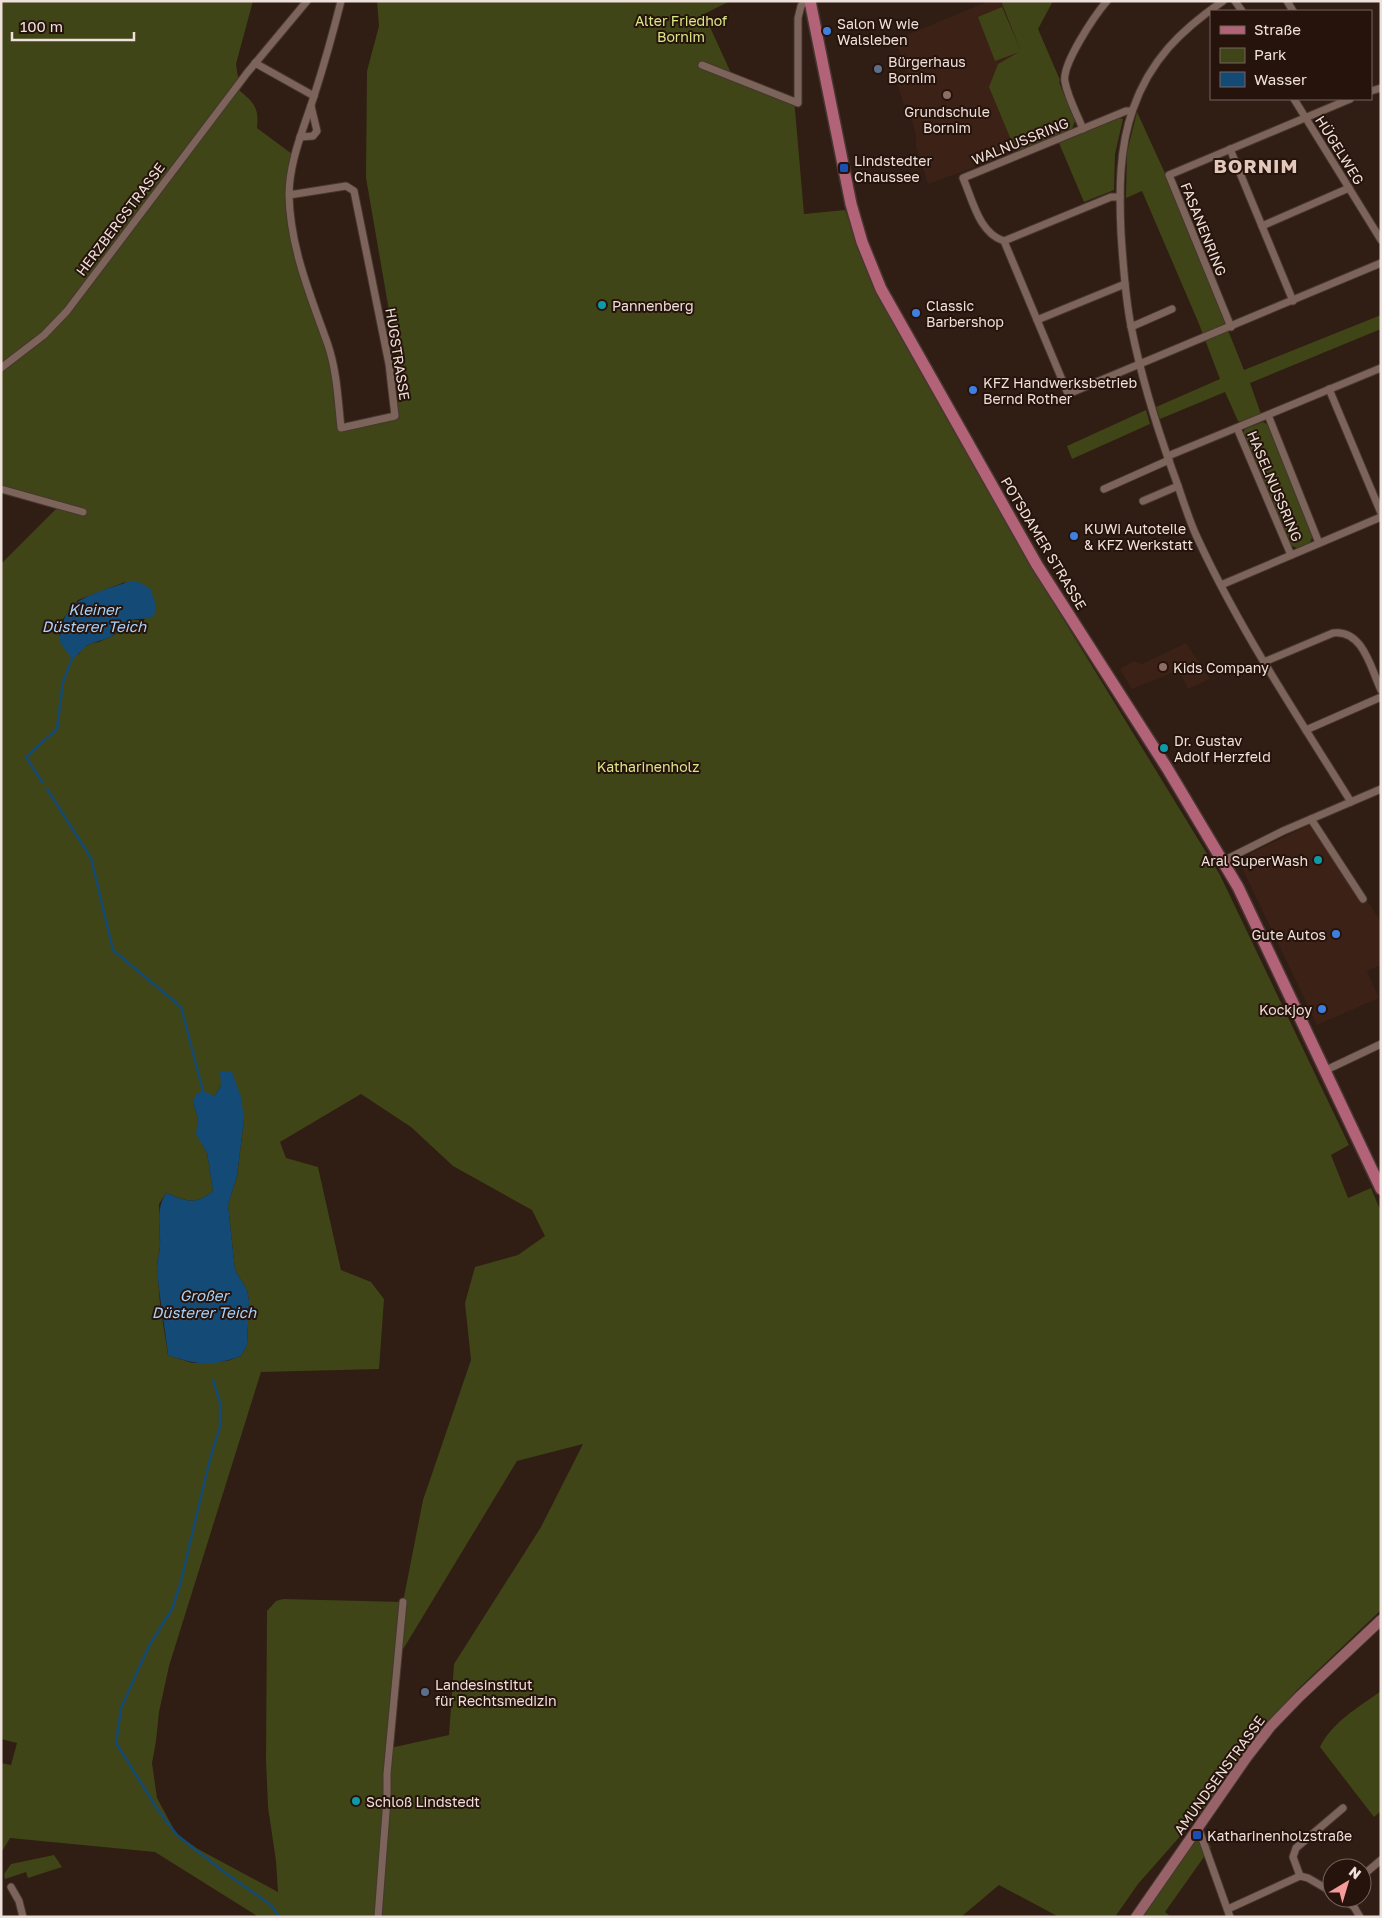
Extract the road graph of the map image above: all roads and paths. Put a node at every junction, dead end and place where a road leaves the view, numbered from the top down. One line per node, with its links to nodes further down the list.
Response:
1 (307, 1): 9 (street)
2 (341, 1): 11 (street, HUGSTRASSE)
3 (805, 1): 10 (street)
4 (810, 1): 57 (main road, POTSDAMER STRASSE)
5 (1107, 1): 17 (street)
6 (1223, 1): 8 (street)
7 (1210, 10): 15 (street)
8 (1210, 10)
9 (255, 63): 11 (street); 34 (street, HERZBERGSTRASSE)
10 (702, 65)
11 (314, 96): 14 (street, HUGSTRASSE)
12 (1295, 100): 16 (street, HÜGELWEG)
13 (1345, 100): 16 (street, FASANENRING)
14 (310, 106): 18 (street, HUGSTRASSE); 18 (street)
15 (1132, 111): 17 (street, WALNUSSRING); 22 (street)
16 (1305, 116): 19 (street, FASANENRING); 20 (street, HÜGELWEG)
17 (1083, 129): 25 (street, WALNUSSRING)
18 (300, 137): 21 (street, HUGSTRASSE)
19 (1230, 149): 23 (street); 32 (street, FASANENRING)
20 (1349, 188): 23 (street); 24 (street, HÜGELWEG)
21 (289, 195): 21 (street, HUGSTRASSE)
22 (1120, 196): 25 (street); 27 (street)
23 (1262, 226): 28 (street)
24 (1381, 240)
25 (1004, 241): 30 (street)
26 (1381, 263): 28 (street)
27 (1125, 284): 30 (street); 31 (street)
28 (1293, 300): 32 (street)
29 (1172, 309): 31 (street)
30 (1037, 320): 33 (street)
31 (1131, 327): 33 (street)
32 (1231, 327): 33 (street)
33 (1140, 364): 39 (street)
34 (1, 368)
35 (1381, 368): 36 (street, HASELNUSSRING)
36 (1329, 389): 37 (street, HASELNUSSRING); 45 (street)
37 (1268, 415): 38 (street, HASELNUSSRING); 47 (street, HASELNUSSRING)
38 (1237, 428): 39 (street, HASELNUSSRING); 48 (street, HASELNUSSRING)
39 (1168, 458): 40 (street); 42 (street, HASELNUSSRING)
40 (1178, 486): 43 (street); 49 (street)
41 (1, 489): 44 (street)
42 (1104, 489)
43 (1142, 501)
44 (83, 512)
45 (1381, 513)
46 (1381, 517): 47 (street, HASELNUSSRING)
47 (1319, 543): 48 (street, HASELNUSSRING)
48 (1291, 555): 49 (street, HASELNUSSRING)
49 (1222, 585): 50 (street)
50 (1264, 662): 51 (street); 53 (street)
51 (1381, 690)
52 (1381, 697): 53 (street)
53 (1306, 730): 55 (street)
54 (1381, 789): 55 (street)
55 (1351, 802): 56 (street)
56 (1311, 819): 57 (street); 58 (street)
57 (1223, 861): 60 (main road, POTSDAMER STRASSE)
58 (1363, 900)
59 (1381, 1044): 60 (street)
60 (1324, 1071): 61 (main road, POTSDAMER STRASSE)
61 (1381, 1190)
62 (403, 1602): 71 (street)
63 (1381, 1620): 65 (street, AMUNDSENSTRASSE)
64 (1343, 1808): 66 (street)
65 (1198, 1827): 69 (street); 72 (street, AMUNDSENSTRASSE)
66 (1300, 1876): 68 (street); 69 (street)
67 (11, 1886): 70 (street)
68 (1322, 1886)
69 (1229, 1913)
70 (23, 1917)
71 (378, 1917)
72 (1136, 1917)

